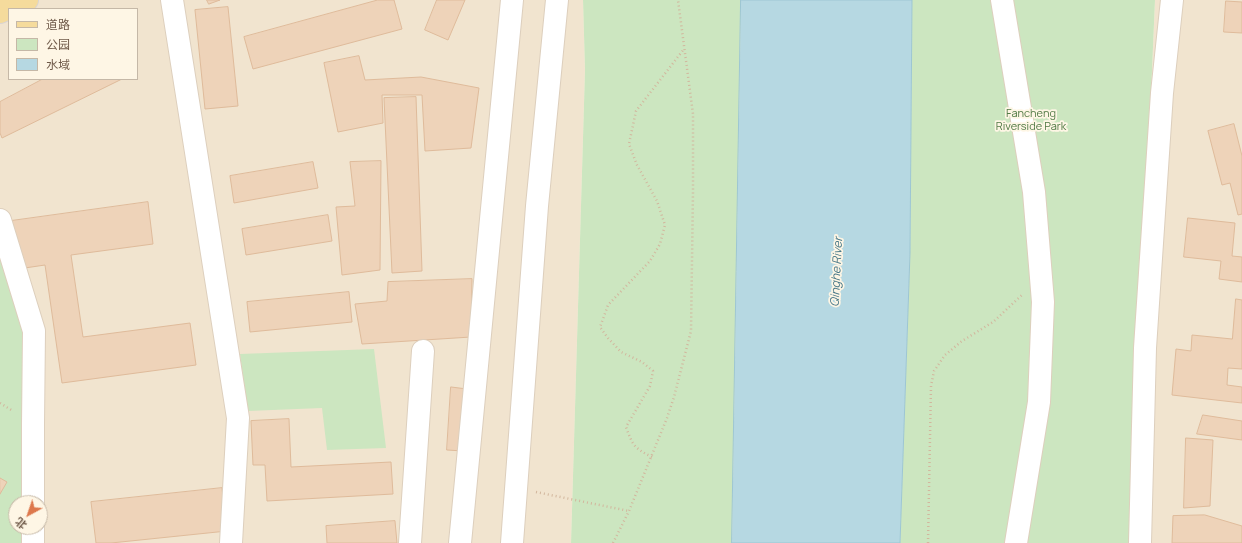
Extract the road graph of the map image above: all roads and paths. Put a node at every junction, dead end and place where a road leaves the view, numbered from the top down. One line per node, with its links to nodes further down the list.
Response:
1 (27, 0): 8 (main road)
2 (172, 0): 17 (street)
3 (512, 0): 19 (street)
4 (558, 0): 14 (street)
5 (678, 0): 9 (path)
6 (1002, 0): 11 (street)
7 (1172, 0): 24 (street)
8 (9, 8)
9 (684, 49): 13 (path); 13 (path)
10 (0, 220): 15 (street)
11 (1040, 265): 22 (path); 23 (street)
12 (423, 351): 18 (street)
13 (652, 457): 16 (path)
14 (516, 488): 16 (path); 20 (street)
15 (33, 495)
16 (629, 511): 21 (path)
17 (231, 543)
18 (410, 543)
19 (460, 543)
20 (512, 543)
21 (613, 543)
22 (928, 543)
23 (1016, 543)
24 (1140, 543)

